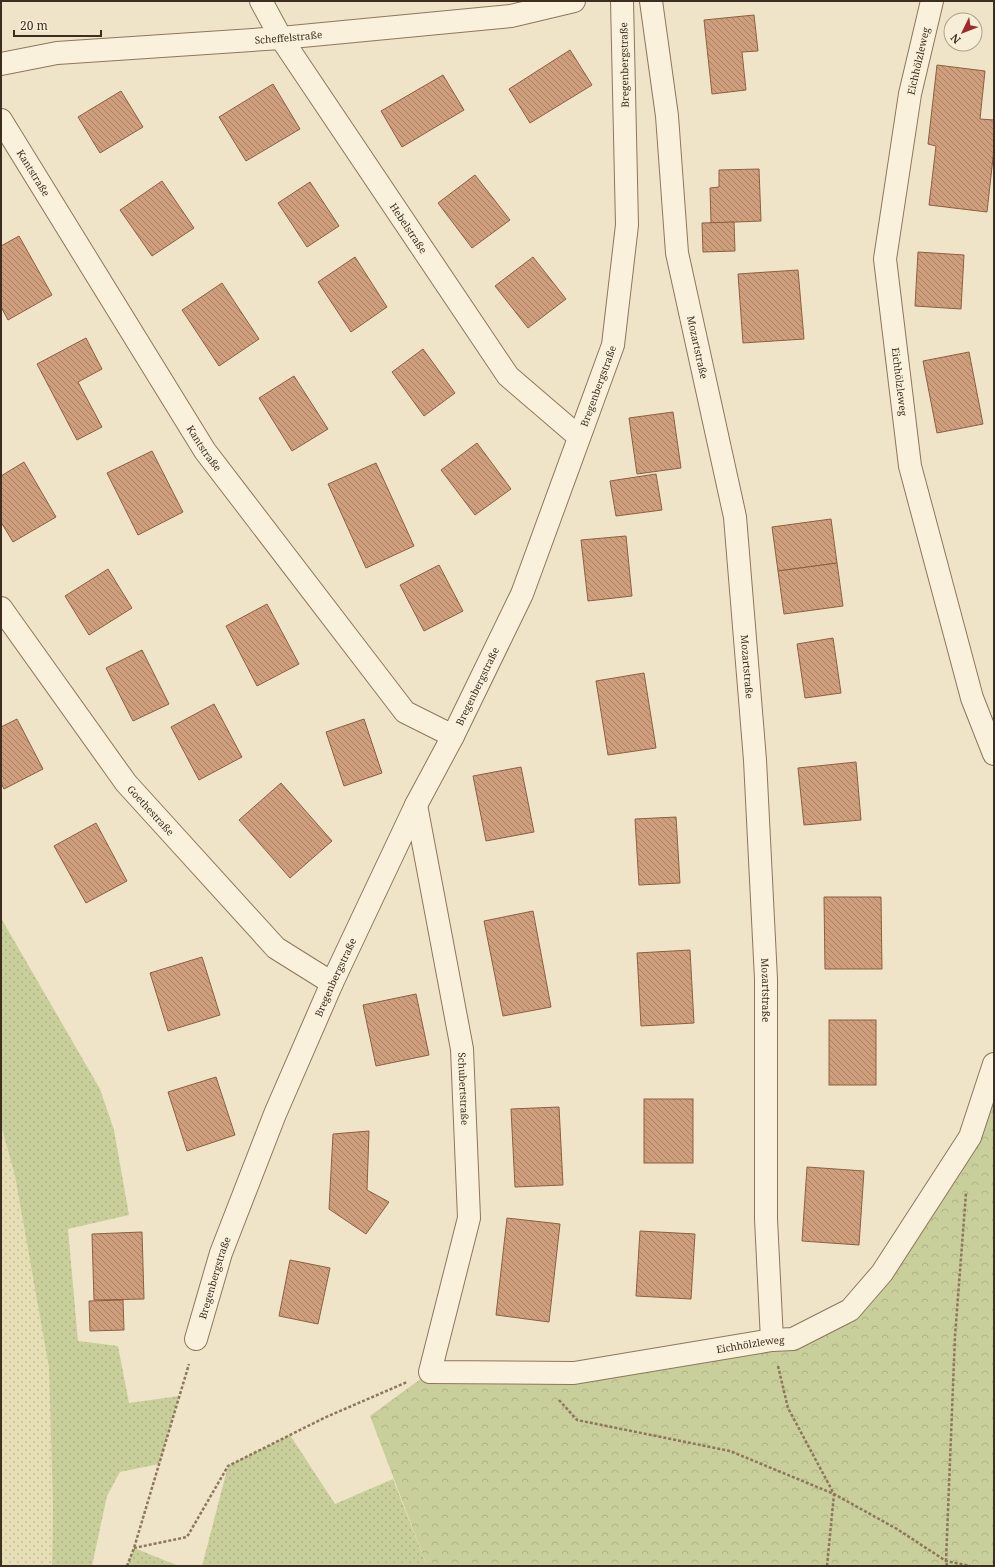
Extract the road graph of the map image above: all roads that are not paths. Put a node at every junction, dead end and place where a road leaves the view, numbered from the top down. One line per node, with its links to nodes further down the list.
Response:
1 (261, 1): 6 (street, Hebelstraße)
2 (571, 1): 6 (street, Scheffelstraße)
3 (622, 1): 9 (street, Bregenbergstraße)
4 (651, 1): 17 (street, Mozartstraße)
5 (932, 1): 12 (street, Eichhölzleweg)
6 (281, 38): 7 (street, Scheffelstraße); 9 (street, Hebelstraße)
7 (1, 64)
8 (1, 120): 11 (street, Kantstraße)
9 (578, 437): 11 (street, Bregenbergstraße)
10 (1, 608): 14 (street, Goethestraße)
11 (453, 736): 13 (street, Bregenbergstraße)
12 (994, 754)
13 (416, 805): 14 (street, Bregenbergstraße); 18 (street, Schubertstraße)
14 (332, 983): 16 (street, Bregenbergstraße)
15 (994, 1064): 17 (street, Eichhölzleweg)
16 (196, 1339)
17 (772, 1340): 18 (street, Eichhölzleweg)
18 (430, 1372)

